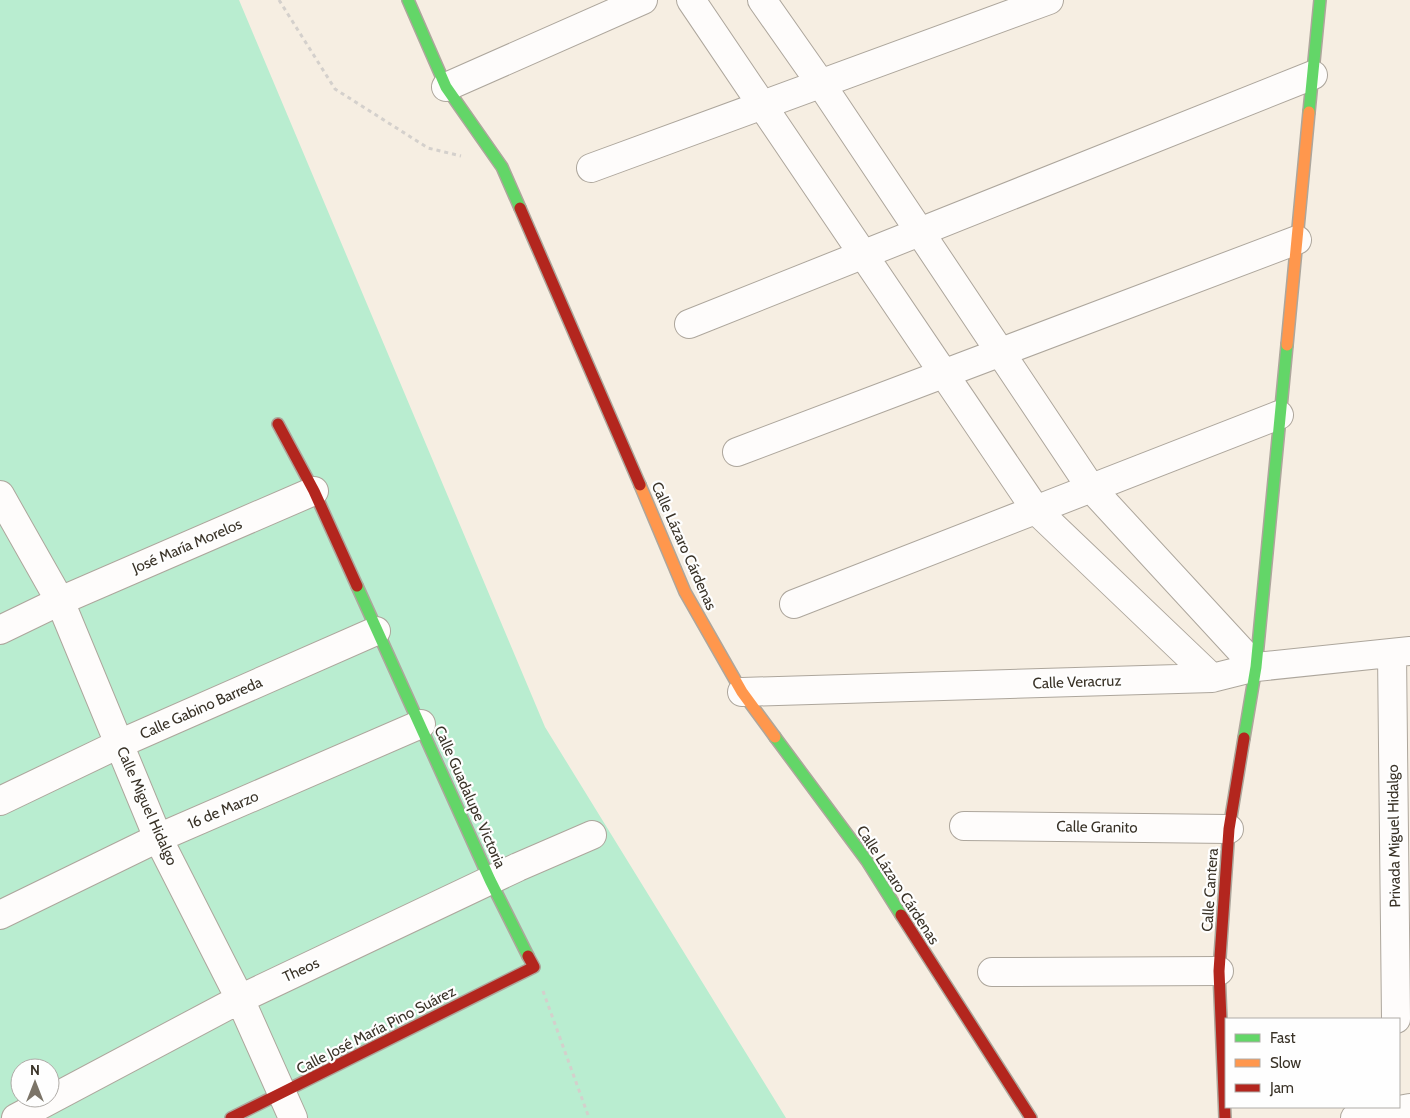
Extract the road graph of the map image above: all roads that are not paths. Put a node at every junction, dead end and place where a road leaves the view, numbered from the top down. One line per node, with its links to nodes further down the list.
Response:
1 (408, 0): 9 (street, Calle Lázaro Cárdenas)
2 (643, 0): 9 (street)
3 (691, 0): 10 (street)
4 (762, 0): 8 (street)
5 (1049, 0): 8 (street)
6 (1320, 0): 7 (street, Calle Cantera)
7 (1312, 75): 12 (street); 13 (street, Calle Cantera)
8 (821, 84): 10 (street); 12 (street)
9 (446, 87): 32 (street, Calle Lázaro Cárdenas)
10 (763, 105): 11 (street); 14 (street)
11 (591, 168)
12 (919, 232): 14 (street); 16 (street)
13 (1297, 240): 16 (street); 18 (street, Calle Cantera)
14 (862, 254): 15 (street); 17 (street)
15 (689, 324)
16 (1001, 352): 17 (street); 21 (street)
17 (944, 374): 20 (street); 24 (street)
18 (1279, 415): 21 (street); 30 (street, Calle Cantera)
19 (278, 424): 22 (street, Calle Guadalupe Victoria)
20 (737, 452)
21 (1092, 488): 24 (street); 30 (street)
22 (314, 491): 25 (street, José María Morelos); 28 (street, Calle Guadalupe Victoria)
23 (0, 495): 25 (street, Calle Miguel Hidalgo)
24 (1036, 510): 26 (street); 31 (street)
25 (60, 601): 27 (street, José María Morelos); 34 (street, Calle Miguel Hidalgo)
26 (794, 604)
27 (0, 630)
28 (376, 630): 33 (street, Calle Guadalupe Victoria); 34 (street, Calle Gabino Barreda)
29 (1401, 652): 30 (street, Calle Veracruz); 46 (street, Privada Miguel Hidalgo)
30 (1256, 667): 31 (street, Calle Veracruz); 37 (street, Calle Cantera)
31 (1212, 678): 32 (street, Calle Veracruz)
32 (742, 692): 52 (street, Calle Lázaro Cárdenas)
33 (422, 724): 39 (street, 16 de Marzo); 40 (street, Calle Guadalupe Victoria)
34 (119, 744): 35 (street, Calle Gabino Barreda); 39 (street, Calle Miguel Hidalgo)
35 (0, 801)
36 (964, 826): 37 (street, Calle Granito)
37 (1229, 829): 43 (street, Calle Cantera)
38 (592, 835): 40 (street, Theos)
39 (158, 838): 41 (street, 16 de Marzo); 45 (street, Calle Miguel Hidalgo)
40 (490, 880): 42 (street, Calle Guadalupe Victoria); 45 (street, Theos)
41 (0, 915)
42 (534, 967): 47 (street, Calle José María Pino Suárez)
43 (1219, 971): 44 (street); 53 (street, Calle Cantera)
44 (992, 972)
45 (240, 999): 47 (street, Calle Miguel Hidalgo); 49 (street, Theos)
46 (1396, 1018)
47 (281, 1094): 50 (street, Calle José María Pino Suárez); 51 (street, Calle Miguel Hidalgo)
48 (1401, 1108): 54 (street)
49 (16, 1118)
50 (230, 1118)
51 (293, 1118)
52 (1031, 1118)
53 (1225, 1118)
54 (1355, 1118)

